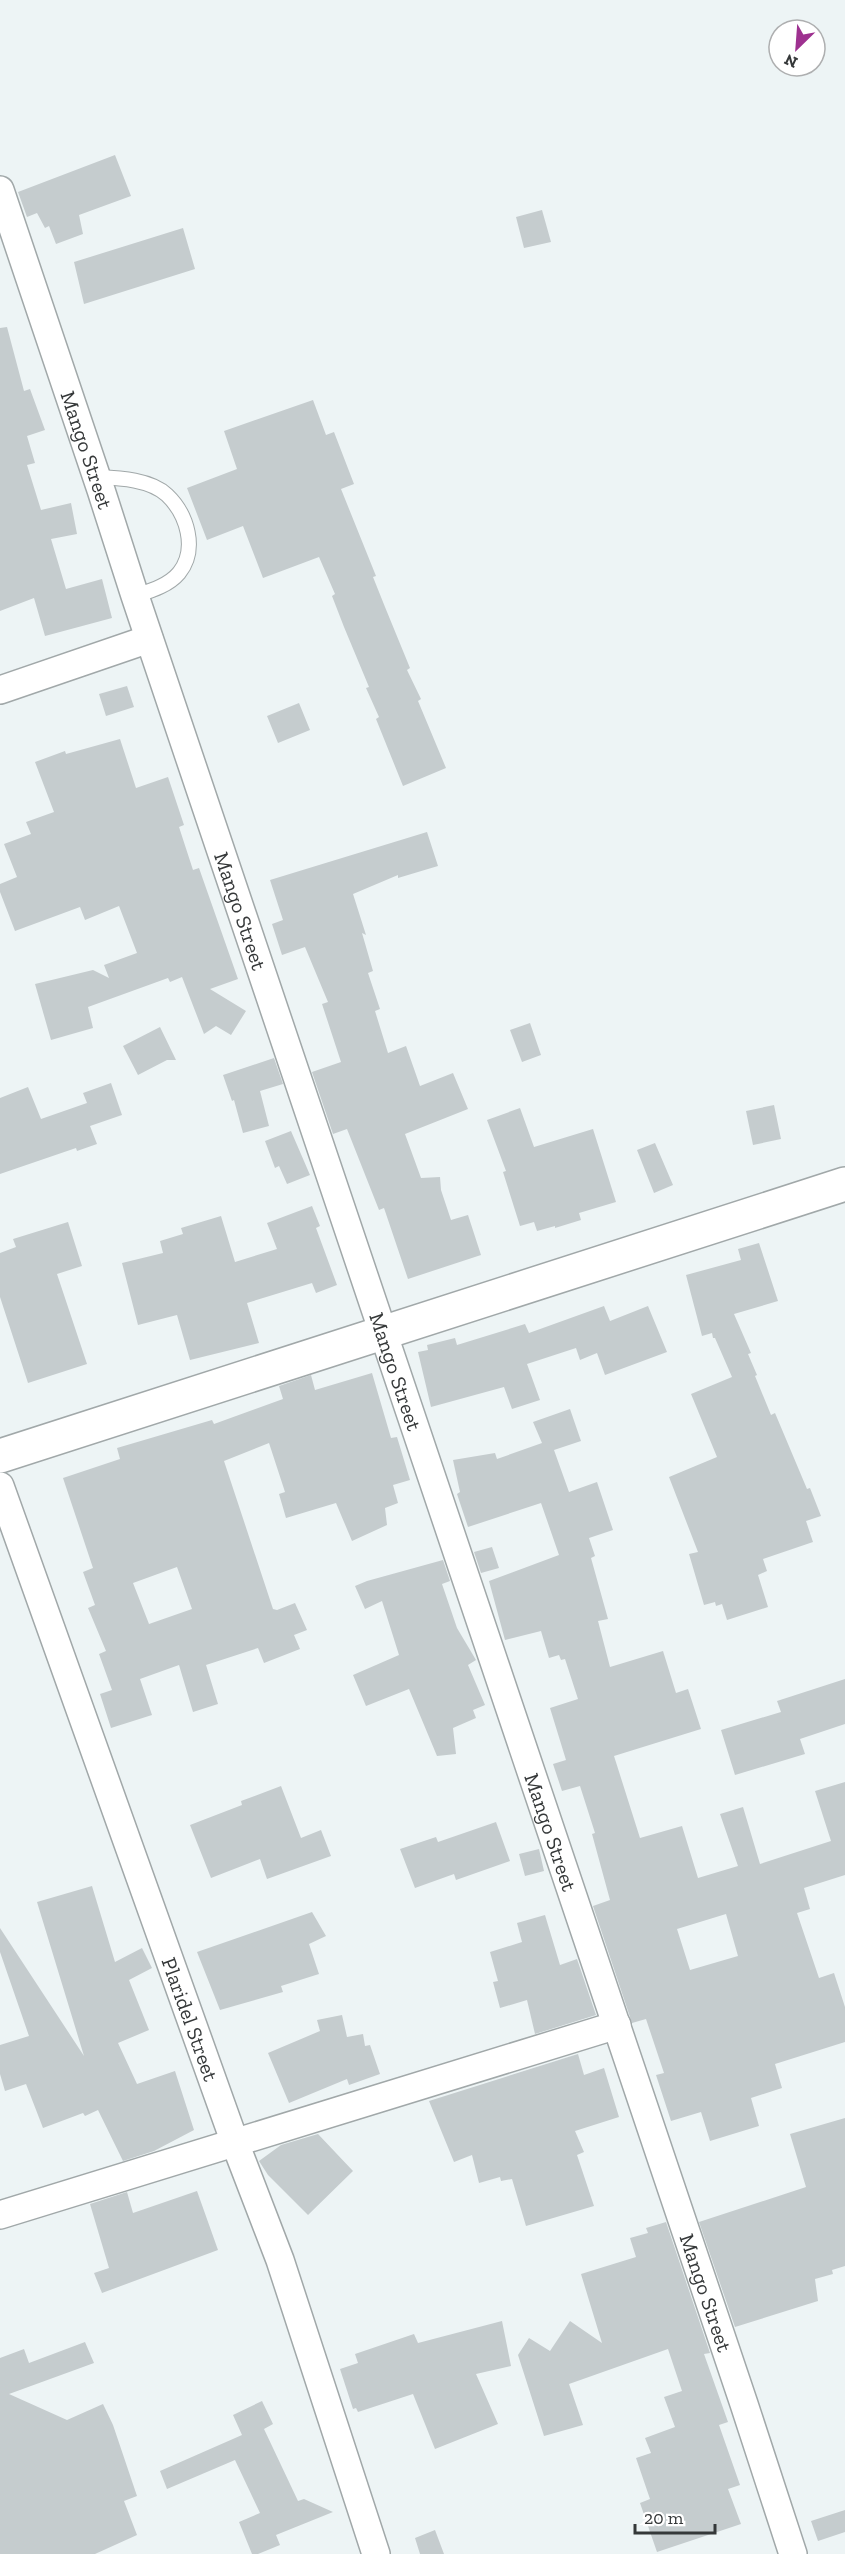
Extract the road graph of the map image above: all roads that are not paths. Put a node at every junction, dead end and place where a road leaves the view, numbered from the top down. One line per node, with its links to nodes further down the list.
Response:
1 (0, 190): 2 (street, Mango Street)
2 (97, 477): 3 (street, Mango Street); 3 (lane)
3 (135, 596): 4 (street, Mango Street)
4 (149, 639): 5 (street); 7 (street, Mango Street)
5 (0, 690)
6 (845, 1184): 7 (main road)
7 (384, 1332): 8 (main road); 10 (street, Mango Street)
8 (0, 1456)
9 (0, 1486): 11 (street, Plaridel Street)
10 (617, 2025): 11 (street); 14 (street, Mango Street)
11 (235, 2143): 12 (street); 13 (street, Plaridel Street)
12 (0, 2215)
13 (376, 2554)
14 (793, 2554)

